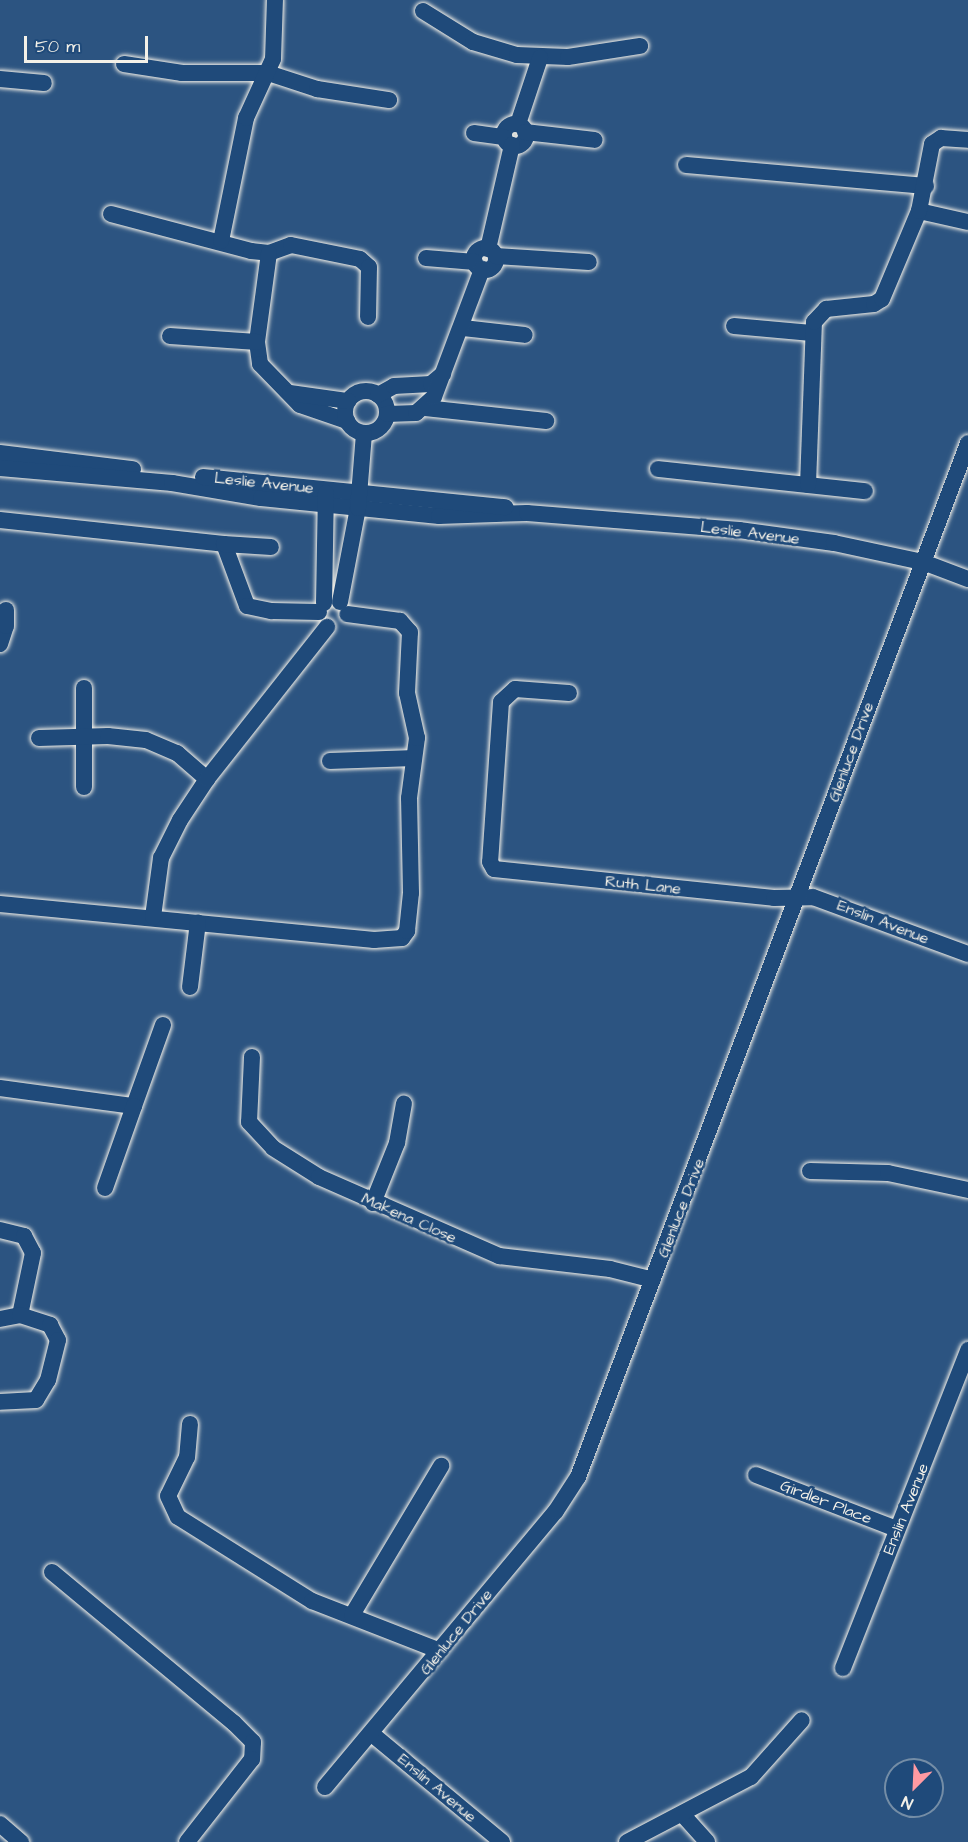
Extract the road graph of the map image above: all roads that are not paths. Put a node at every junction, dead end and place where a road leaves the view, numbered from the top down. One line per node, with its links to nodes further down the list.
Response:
1 (275, 0): 6 (street)
2 (423, 11): 4 (street)
3 (640, 46): 4 (street)
4 (540, 58): 10 (street)
5 (124, 64): 6 (street)
6 (268, 73): 9 (street); 21 (street)
7 (0, 79): 8 (street)
8 (44, 83)
9 (389, 100)
10 (521, 128): 12 (street); 14 (street)
11 (474, 133): 14 (street)
12 (595, 140)
13 (968, 140): 16 (street)
14 (508, 141): 23 (street)
15 (686, 165): 16 (street)
16 (926, 186): 17 (street)
17 (919, 211): 19 (street); 30 (street)
18 (111, 214): 21 (street)
19 (961, 221): 20 (street)
20 (968, 231)
21 (221, 241): 22 (street)
22 (269, 252): 27 (street); 33 (street)
23 (492, 253): 25 (street); 26 (street)
24 (426, 258): 26 (street)
25 (589, 262)
26 (479, 266): 29 (street)
27 (368, 317)
28 (734, 326): 30 (street)
29 (463, 328): 31 (street); 34 (street)
30 (812, 333): 47 (street)
31 (525, 335)
32 (170, 336): 33 (street)
33 (257, 342): 35 (street)
34 (443, 374): 36 (street); 38 (street)
35 (290, 393): 37 (street); 41 (street)
36 (378, 395): 37 (street); 39 (street)
37 (348, 400): 41 (street)
38 (426, 408): 39 (street); 40 (street)
39 (387, 414): 42 (street)
40 (546, 421)
41 (346, 422): 42 (street)
42 (364, 434): 50 (street)
43 (968, 443): 54 (street, Glenluce Drive)
44 (0, 453): 49 (street, Leslie Avenue)
45 (0, 468): 49 (street, Leslie Avenue)
46 (658, 469): 47 (street)
47 (808, 484): 48 (street)
48 (865, 490)
49 (326, 497): 50 (street, Leslie Avenue); 57 (street)
50 (359, 500): 54 (street, Leslie Avenue); 57 (street)
51 (0, 520): 52 (street)
52 (224, 544): 53 (street); 57 (street)
53 (272, 547)
54 (923, 562): 55 (street, Leslie Avenue); 67 (street, Glenluce Drive)
55 (968, 579)
56 (6, 610): 58 (street)
57 (331, 611): 63 (street); 65 (street)
58 (0, 645)
59 (84, 688): 61 (street)
60 (569, 693): 67 (street, Ruth Lane)
61 (84, 737): 62 (street); 65 (street); 66 (street)
62 (39, 738)
63 (414, 758): 64 (street); 70 (street)
64 (330, 761)
65 (207, 779): 69 (street)
66 (84, 787)
67 (797, 897): 71 (street, Enslin Avenue); 83 (street, Glenluce Drive)
68 (0, 904): 69 (street)
69 (153, 917): 70 (street)
70 (198, 922): 72 (street)
71 (968, 954)
72 (190, 987)
73 (163, 1025): 77 (street)
74 (252, 1057): 81 (street, Makena Close)
75 (0, 1088): 77 (street)
76 (404, 1104): 81 (street)
77 (134, 1106): 79 (street)
78 (810, 1171): 80 (street)
79 (105, 1188)
80 (968, 1190)
81 (373, 1203): 83 (street, Makena Close)
82 (0, 1230): 84 (street)
83 (653, 1281): 94 (street, Glenluce Drive)
84 (20, 1316): 85 (street); 87 (street)
85 (0, 1319)
86 (968, 1350): 91 (street, Enslin Avenue)
87 (0, 1402)
88 (190, 1424): 93 (street)
89 (441, 1466): 93 (street)
90 (756, 1475): 91 (street, Girdler Place)
91 (897, 1529): 95 (street, Enslin Avenue)
92 (52, 1572): 102 (street)
93 (352, 1615): 94 (street)
94 (440, 1651): 97 (street, Glenluce Drive)
95 (843, 1668)
96 (802, 1720): 99 (street)
97 (372, 1734): 98 (street, Glenluce Drive); 103 (street, Enslin Avenue)
98 (325, 1787)
99 (683, 1815): 104 (street); 105 (street)
100 (0, 1824): 101 (street)
101 (21, 1842)
102 (187, 1842)
103 (502, 1842)
104 (627, 1842)
105 (707, 1842)

